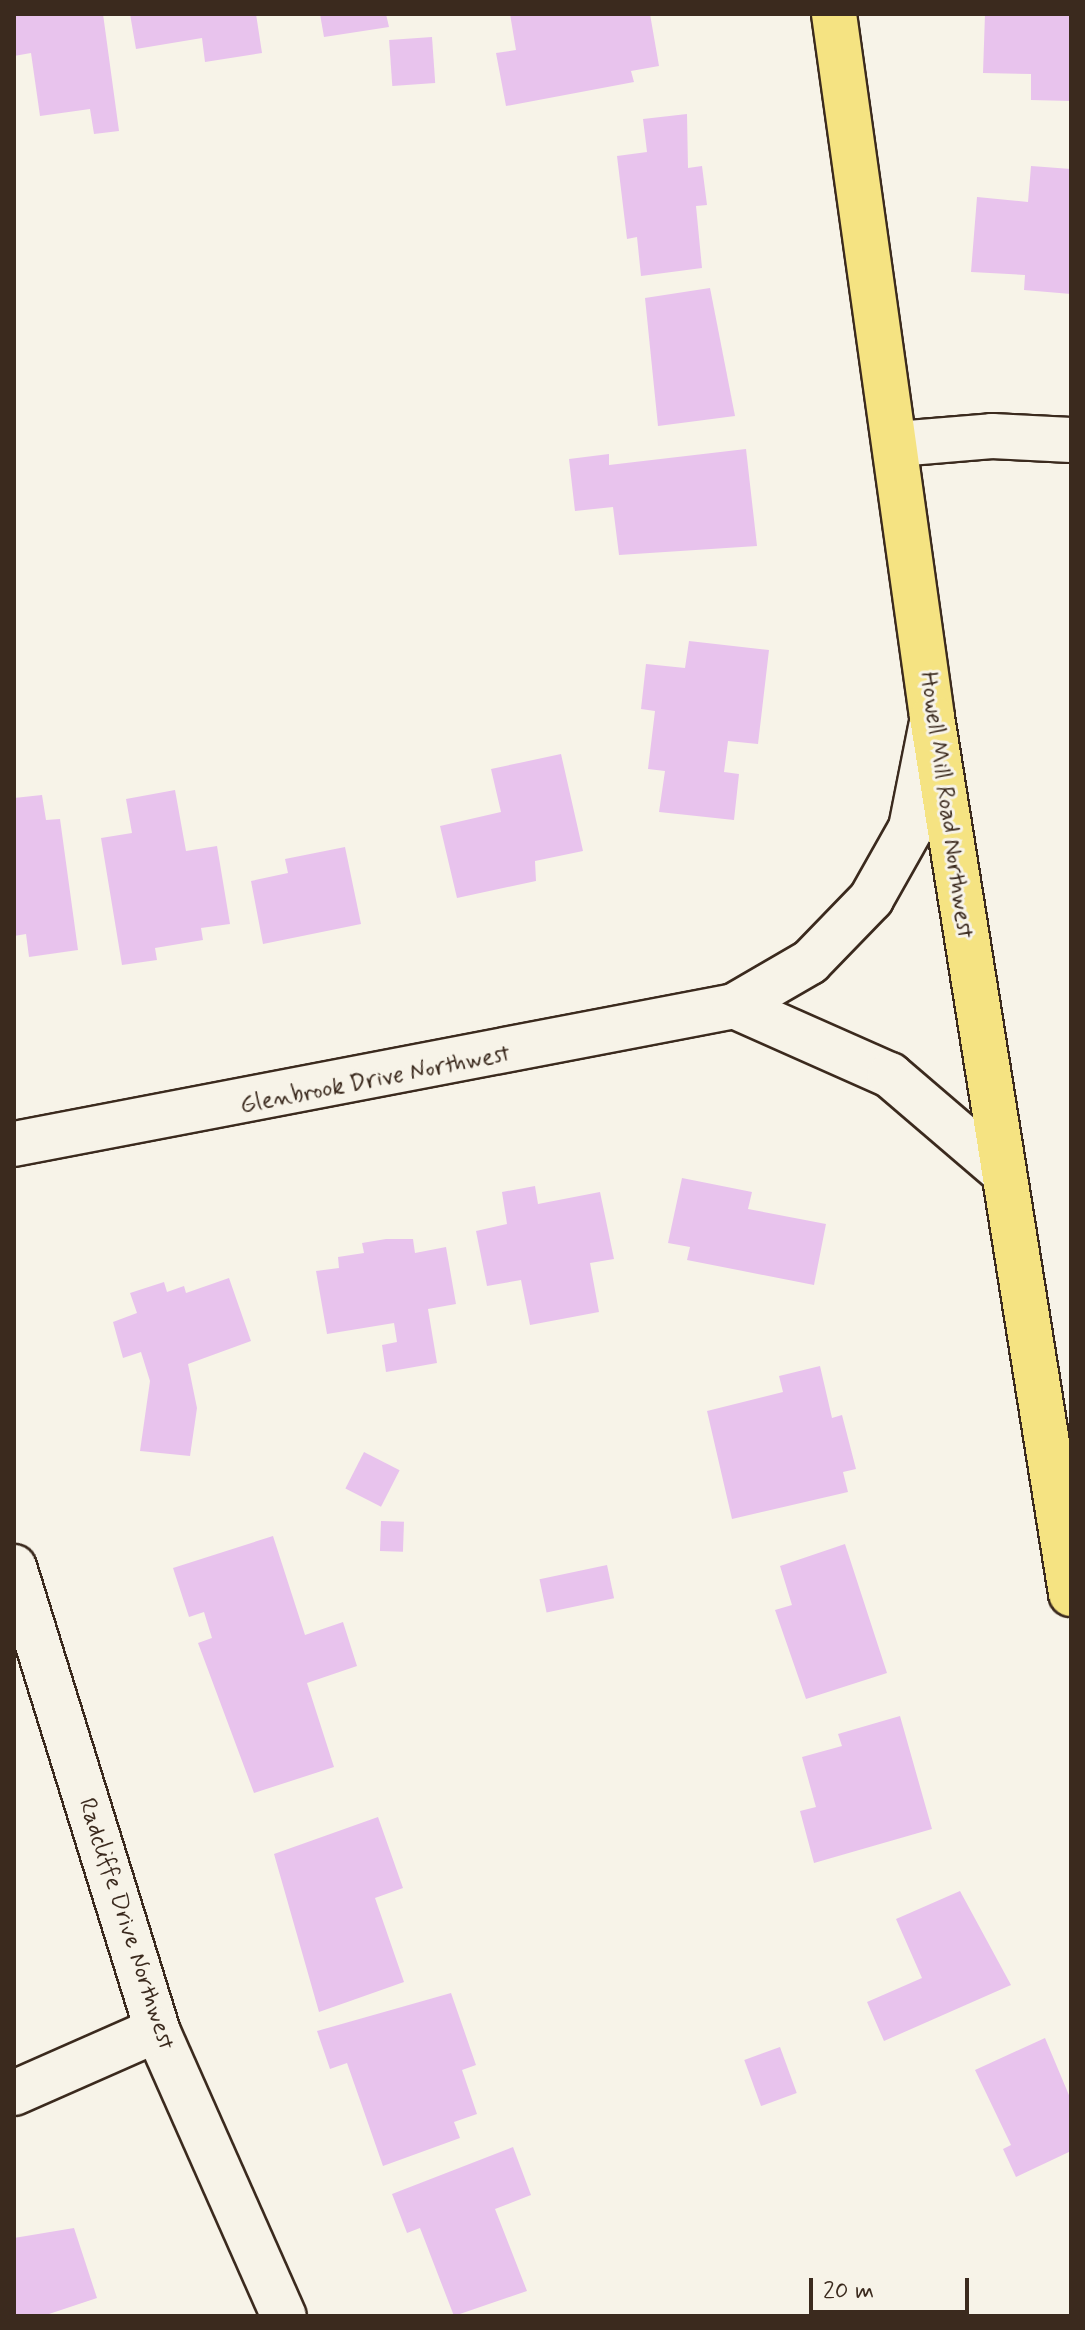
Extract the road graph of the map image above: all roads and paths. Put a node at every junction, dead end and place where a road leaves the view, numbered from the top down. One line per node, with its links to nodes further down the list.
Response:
1 (834, 14): 3 (main road, Howell Mill Road Northwest)
2 (1071, 440): 3 (street)
3 (897, 444): 4 (main road, Howell Mill Road Northwest)
4 (932, 717): 5 (street, Glenbrook Drive Northwest); 7 (main road, Howell Mill Road Northwest)
5 (734, 1006): 6 (street, Glenbrook Drive Northwest); 7 (street)
6 (14, 1144)
7 (1001, 1170): 9 (main road, Howell Mill Road Northwest)
8 (14, 1567): 10 (street, Radcliffe Drive Northwest)
9 (1071, 1594)
10 (157, 2030): 11 (street); 12 (street, Radcliffe Drive Northwest)
11 (14, 2093)
12 (284, 2316)

